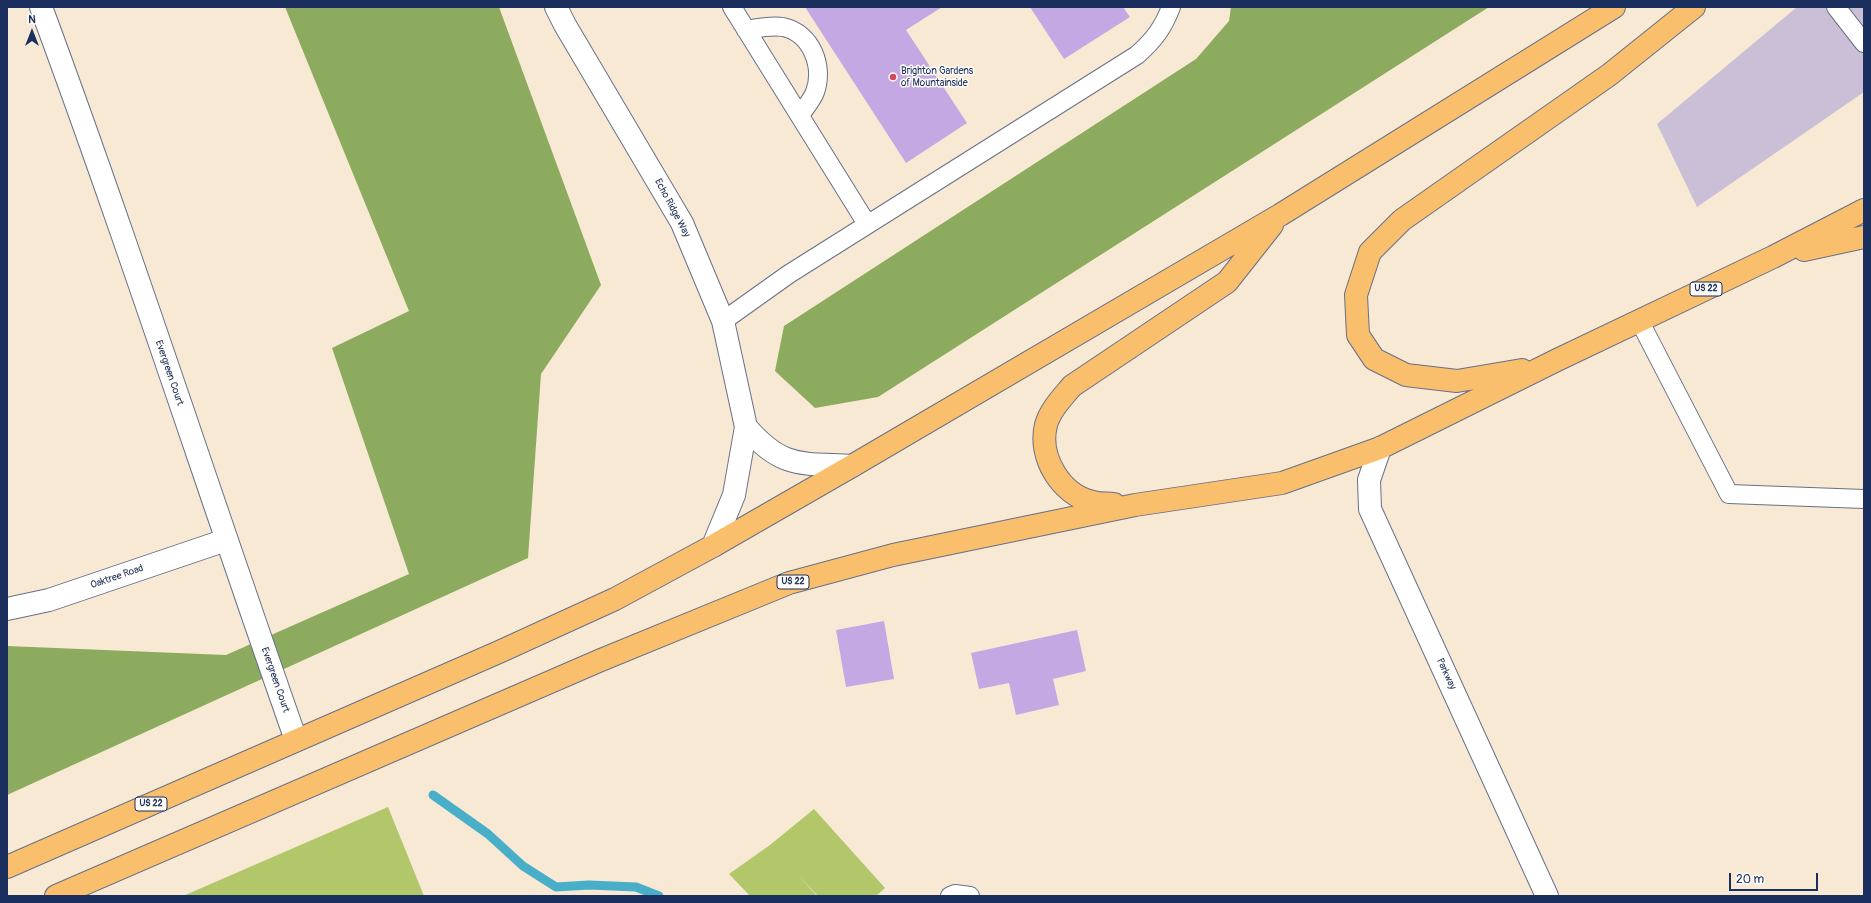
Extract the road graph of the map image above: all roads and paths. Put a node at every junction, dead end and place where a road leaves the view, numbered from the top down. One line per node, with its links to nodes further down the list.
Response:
1 (41, 7): 24 (street, Evergreen Court)
2 (732, 7): 8 (lane)
3 (1171, 7): 13 (lane)
4 (1614, 7): 12 (highway, US 22)
5 (1694, 7): 18 (highway)
6 (1836, 7): 9 (lane)
7 (560, 8): 17 (street, Echo Ridge Way)
8 (746, 30): 10 (lane); 10 (lane)
9 (1864, 43)
10 (800, 116): 13 (lane)
11 (1864, 210): 15 (highway, US 22)
12 (1280, 214): 21 (highway, US 22); 23 (highway)
13 (867, 224): 17 (lane)
14 (1864, 237): 15 (highway)
15 (1773, 257): 16 (highway, US 22)
16 (1639, 320): 18 (highway, US 22); 22 (lane)
17 (723, 321): 19 (street, Echo Ridge Way)
18 (1557, 360): 20 (highway, US 22)
19 (746, 427): 21 (street); 25 (street, Echo Ridge Way)
20 (1380, 448): 23 (highway, US 22); 32 (street, Parkway)
21 (852, 466): 25 (highway, US 22)
22 (1864, 499)
23 (1135, 505): 29 (highway, US 22)
24 (226, 540): 26 (street, Oaktree Road); 27 (street, Evergreen Court)
25 (713, 546): 27 (highway, US 22)
26 (7, 609)
27 (296, 740): 28 (highway, US 22)
28 (7, 867)
29 (56, 896)
30 (950, 896): 31 (lane)
31 (970, 896)
32 (1547, 896)

